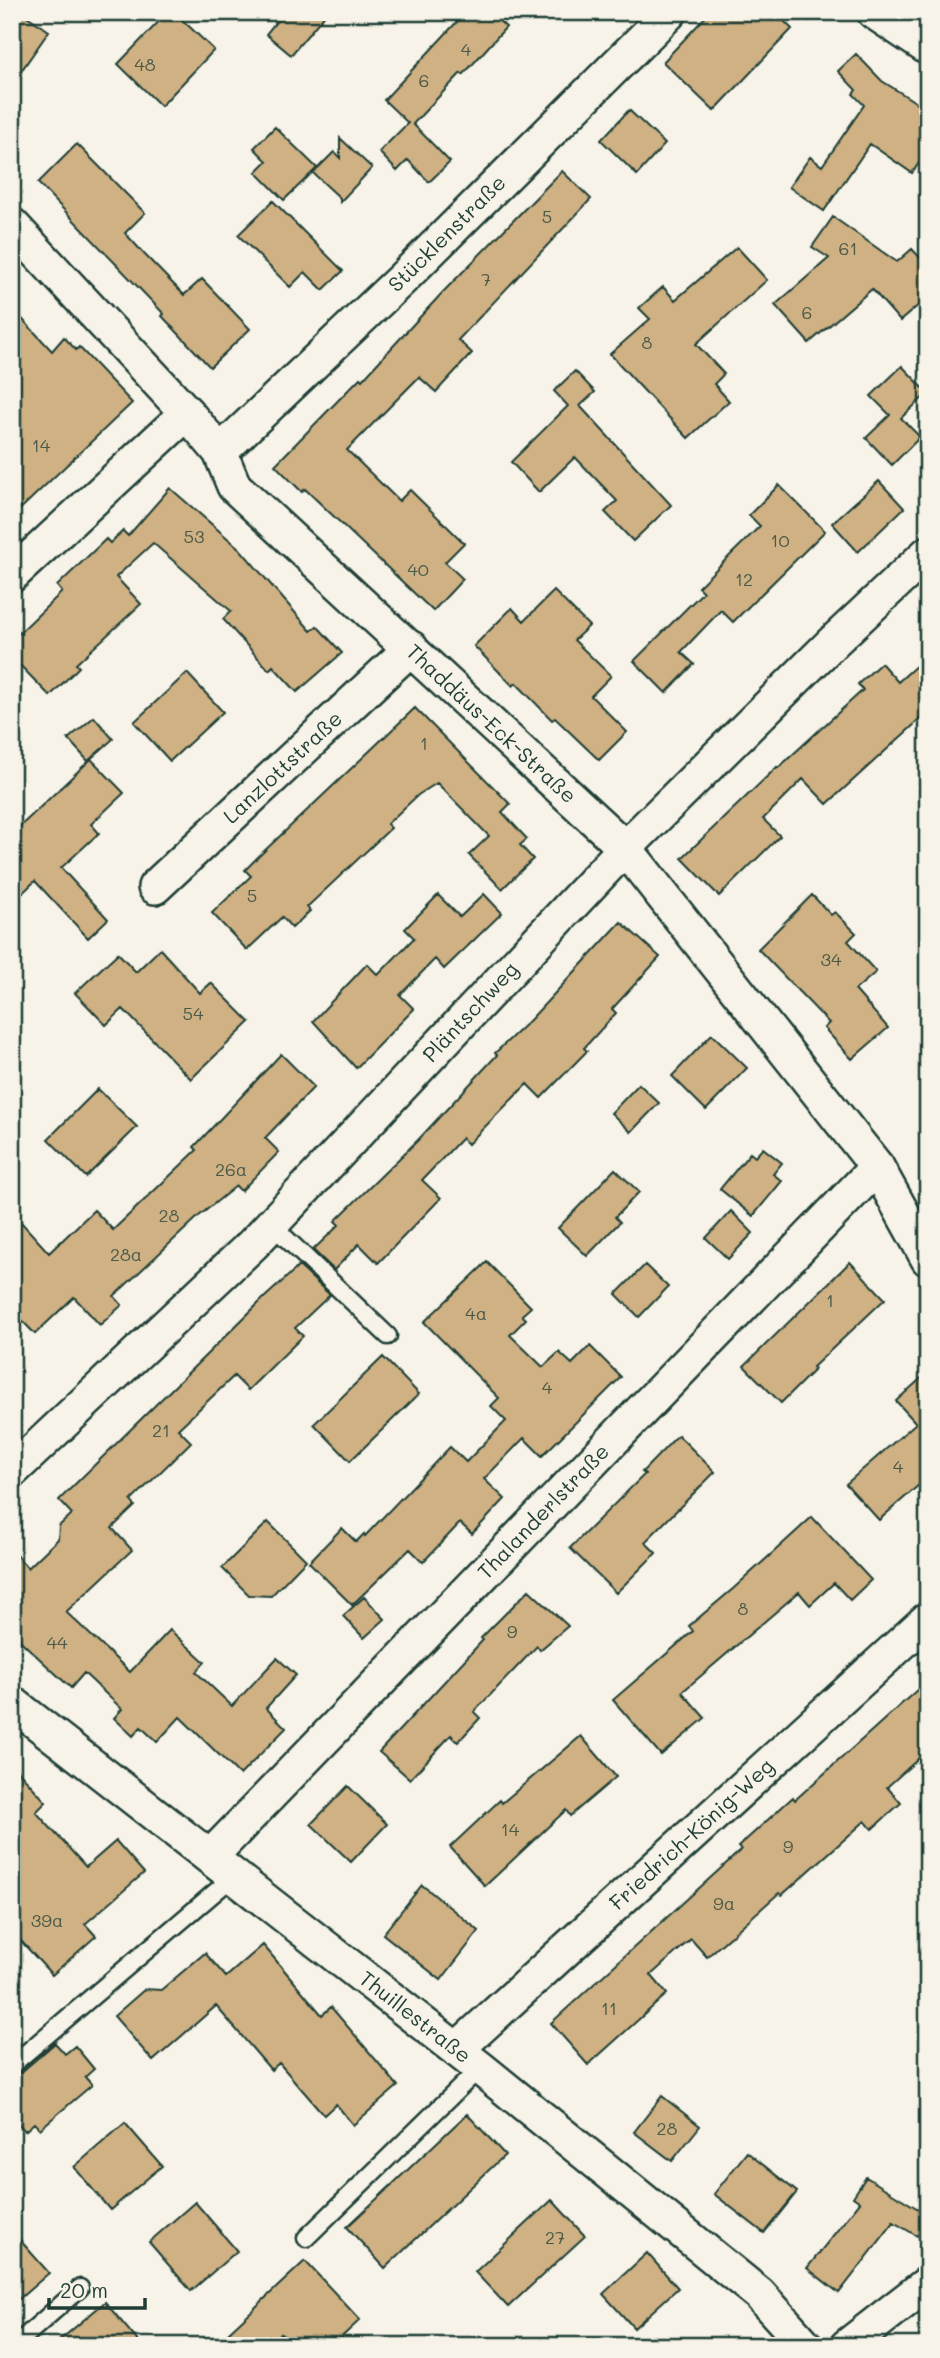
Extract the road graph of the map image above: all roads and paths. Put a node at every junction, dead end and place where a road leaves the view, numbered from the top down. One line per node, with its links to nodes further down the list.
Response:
1 (670, 12): 6 (street, Stücklenstraße)
2 (874, 12): 3 (street)
3 (928, 48)
4 (12, 225): 5 (street, Thaddäus-Eck-Straße)
5 (187, 413): 6 (street, Thaddäus-Eck-Straße); 8 (street)
6 (220, 452): 9 (street, Thaddäus-Eck-Straße)
7 (925, 562): 10 (street, Pläntschweg)
8 (12, 575)
9 (411, 648): 10 (street, Thaddäus-Eck-Straße); 11 (street, Lanzlottstraße)
10 (625, 848): 12 (street, Thaddäus-Eck-Straße); 13 (street, Pläntschweg)
11 (155, 887)
12 (877, 1167): 14 (street, Thaddäus-Eck-Straße); 19 (street, Thalanderlstraße)
13 (271, 1224): 15 (lane); 16 (street, Pläntschweg)
14 (928, 1259)
15 (388, 1336)
16 (17, 1454)
17 (928, 1619): 20 (street, Friedrich-König-Weg)
18 (12, 1703): 19 (street, Thuillestraße)
19 (222, 1866): 20 (street, Thuillestraße); 21 (lane)
20 (469, 2058): 22 (lane); 26 (street, Thuillestraße)
21 (12, 2065)
22 (306, 2238)
23 (928, 2283): 27 (street)
24 (80, 2288): 25 (lane)
25 (14, 2346)
26 (806, 2346)
27 (847, 2346)

